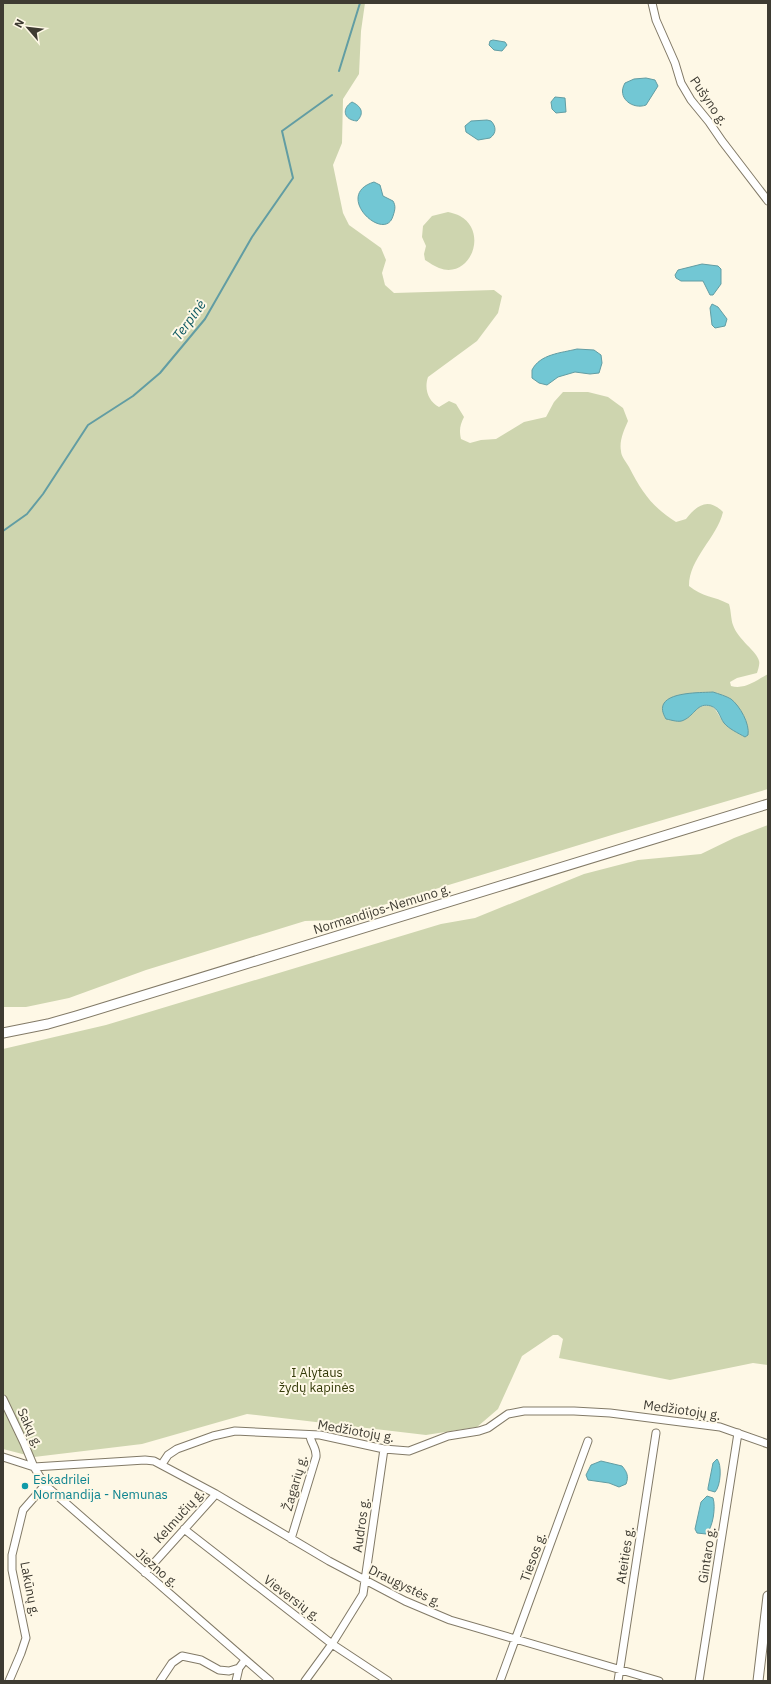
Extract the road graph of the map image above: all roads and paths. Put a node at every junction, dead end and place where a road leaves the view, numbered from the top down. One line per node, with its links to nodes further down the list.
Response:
1 (652, 3): 2 (street, Pušyno g.)
2 (768, 201)
3 (768, 804): 4 (main road, Normandijos-Nemuno g.)
4 (3, 1033)
5 (3, 1399): 14 (street, Sakų g.)
6 (656, 1433): 26 (street, Ateities g.)
7 (738, 1433): 10 (street, Medžiotojų g.); 11 (street, Medžiotojų g.); 36 (street, Gintaro g.)
8 (310, 1435): 11 (street, Medžiotojų g.); 13 (street, Medžiotojų g.); 18 (street, Žagarių g.)
9 (588, 1441): 22 (street, Tiesos g.)
10 (768, 1444)
11 (384, 1449): 20 (street, Audros g.)
12 (3, 1458): 14 (street)
13 (162, 1464): 14 (street); 16 (street, Draugystės g.)
14 (34, 1467): 15 (street, Jiezno g.)
15 (46, 1485): 19 (street, Jiezno g.); 27 (street, Lakūnų g.)
16 (216, 1494): 17 (street, Kelmučių g.); 18 (street, Draugystės g.)
17 (184, 1529): 19 (street, Kelmučių g.); 23 (street, Vieversių g.)
18 (291, 1539): 20 (street, Draugystės g.)
19 (145, 1573): 24 (street, Jiezno g.)
20 (366, 1580): 22 (street, Draugystės g.); 23 (street, Audros g.)
21 (768, 1596): 37 (main road)
22 (516, 1640): 26 (street, Draugystės g.); 33 (street, Tiesos g.)
23 (332, 1644): 31 (street, Audros g.); 32 (street, Vieversių g.)
24 (245, 1660): 25 (street); 30 (street, Jiezno g.)
25 (238, 1668): 28 (street); 29 (street)
26 (620, 1670): 34 (street, Ateities g.); 35 (street, Draugystės g.)
27 (10, 1681)
28 (160, 1681)
29 (236, 1681)
30 (270, 1681)
31 (305, 1681)
32 (388, 1681)
33 (500, 1681)
34 (618, 1681)
35 (659, 1681)
36 (699, 1681)
37 (758, 1681)

